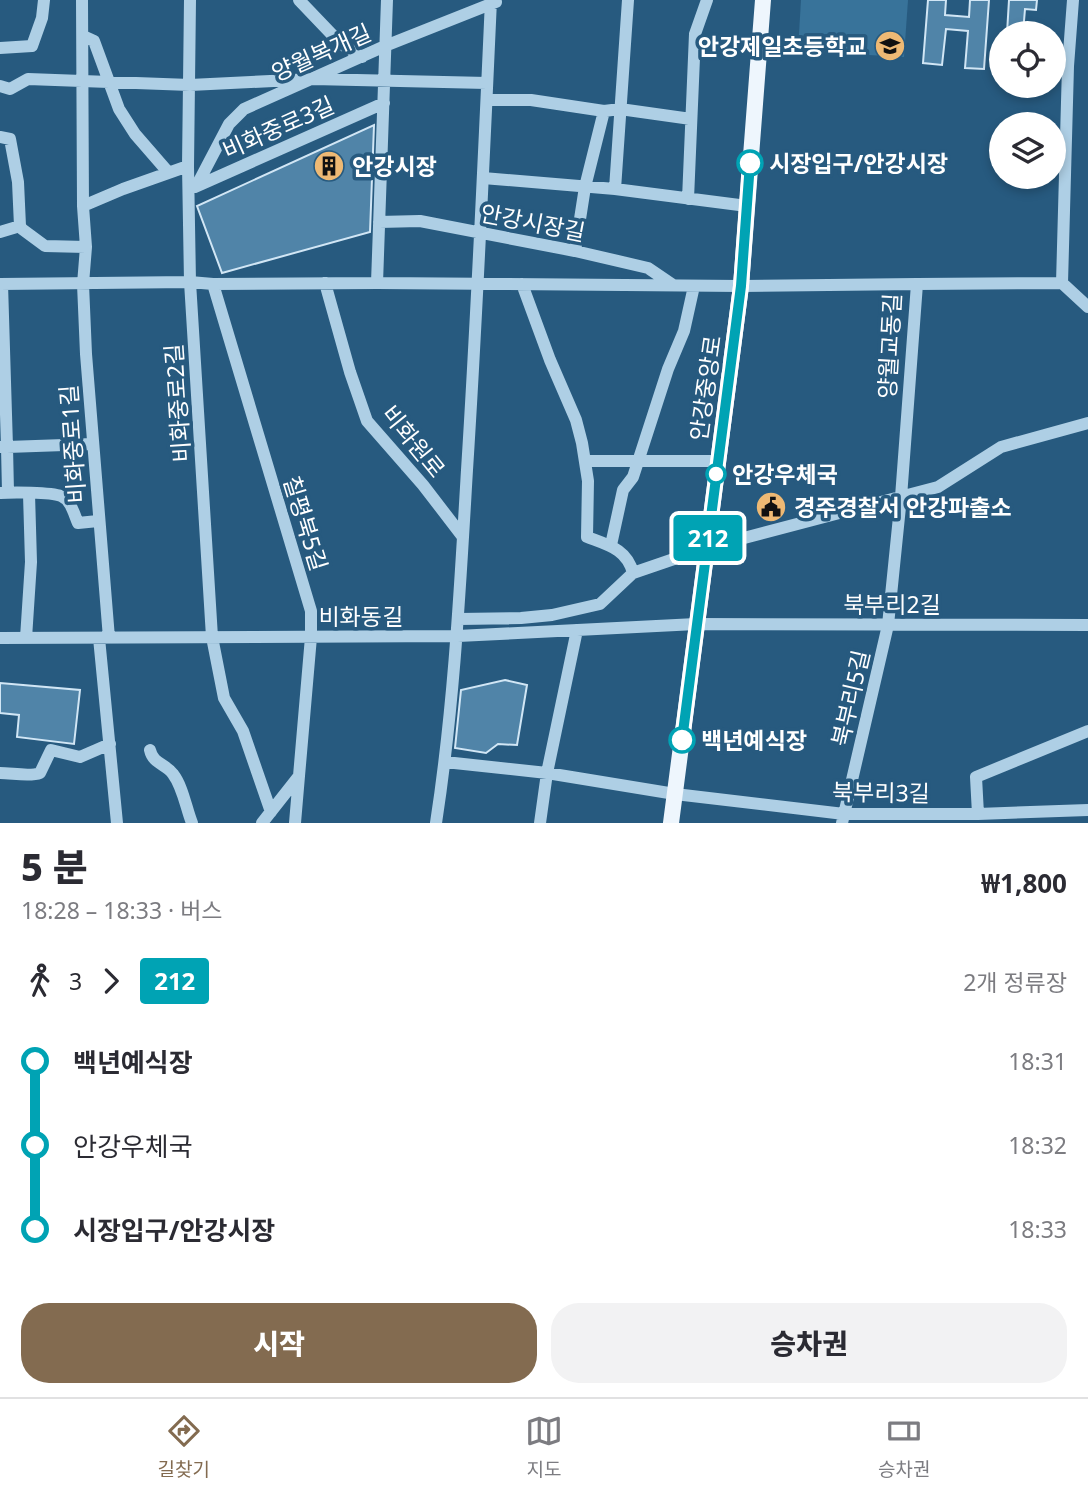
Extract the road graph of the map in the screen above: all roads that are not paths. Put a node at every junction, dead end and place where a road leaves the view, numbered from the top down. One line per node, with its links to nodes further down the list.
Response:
1 (44, 0): 13 (street)
2 (82, 0): 11 (street, 비화중로1길)
3 (190, 0): 20 (street, 비화중로2길)
4 (299, 0): 14 (street)
5 (387, 0): 12 (street)
6 (628, 0): 24 (street)
7 (707, 0): 26 (street)
8 (763, 0): 36 (main road, 안강중앙로)
9 (1073, 0): 46 (street)
10 (494, 1): 12 (street, 양월복개길); 19 (street, 비화원로)
11 (83, 36): 16 (street, 비화중로1길); 17 (street)
12 (386, 46): 14 (street, 양월복개길); 18 (street)
13 (0, 48)
14 (362, 57): 15 (street, 양월복개길)
15 (313, 79): 18 (street, 비화중로3길); 20 (street, 비화중로3길); 32 (street, 양월복개길)
16 (83, 82): 17 (street); 21 (street); 35 (street, 비화중로1길)
17 (109, 82): 20 (street); 29 (street)
18 (384, 82): 19 (street, 비화중로3길); 23 (street)
19 (487, 83): 22 (street, 비화원로)
20 (190, 85): 28 (street, 비화중로2길)
21 (0, 86)
22 (487, 100): 25 (street); 30 (street, 비화원로)
23 (384, 103): 32 (street, 비화중로3길); 37 (street)
24 (620, 109): 25 (street); 26 (street); 33 (street)
25 (604, 111): 31 (street)
26 (691, 119): 34 (street)
27 (0, 136): 38 (street)
28 (188, 166): 29 (street); 32 (street, 비화중로2길)
29 (168, 172): 35 (street)
30 (483, 178): 31 (street); 40 (street, 비화원로)
31 (585, 187): 33 (street); 42 (street)
32 (193, 188): 43 (street, 비화중로2길)
33 (615, 189): 34 (street)
34 (688, 199): 36 (street)
35 (83, 206): 41 (street, 비화중로1길)
36 (747, 206): 55 (main road, 안강중앙로)
37 (379, 222): 40 (street, 안강시장길); 45 (street)
38 (20, 226): 39 (street); 41 (street)
39 (0, 232)
40 (481, 233): 42 (street, 안강시장길); 50 (street, 비화원로)
41 (86, 247): 48 (street, 비화중로1길)
42 (575, 251): 53 (street, 안강시장길)
43 (190, 282): 48 (street); 49 (street); 77 (street, 비화중로2길)
44 (325, 283): 45 (street); 49 (street); 67 (street, 비화원로)
45 (377, 283): 50 (street)
46 (1062, 283): 52 (street); 56 (street)
47 (1, 284): 48 (street); 59 (street)
48 (83, 284): 58 (street, 비화중로1길)
49 (213, 284): 78 (street, 칠평북5길)
50 (479, 284): 51 (street); 67 (street, 비화원로)
51 (522, 284): 53 (street); 60 (street)
52 (916, 284): 55 (street, 양월교동길); 65 (street, 양월교동길)
53 (673, 286): 54 (street)
54 (694, 286): 55 (street); 62 (street)
55 (741, 286): 61 (main road, 안강중앙로)
56 (1088, 307)
57 (1088, 423): 65 (street)
58 (93, 444): 59 (street); 66 (street, 비화중로1길)
59 (4, 447): 63 (street)
60 (585, 461): 62 (street); 68 (street)
61 (718, 461): 62 (street); 69 (main road, 안강중앙로)
62 (638, 462): 68 (street)
63 (4, 493): 64 (street)
64 (29, 494): 66 (street); 80 (street)
65 (901, 497): 69 (street); 73 (street, 북부리5길)
66 (98, 521): 81 (street, 비화중로1길)
67 (464, 537): 71 (street, 비화원로)
68 (611, 545): 70 (street)
69 (706, 548): 70 (street); 72 (main road, 안강중앙로)
70 (633, 573): 71 (street)
71 (459, 619): 76 (street, 비화원로)
72 (696, 624): 73 (street, 북부리2길); 75 (street, 비화동길); 89 (main road, 안강중앙로)
73 (888, 625): 74 (street, 북부리2길); 93 (street, 북부리5길)
74 (1088, 625)
75 (578, 630): 76 (street, 비화동길); 87 (street)
76 (458, 636): 78 (street, 비화동길); 85 (street, 비화원로)
77 (212, 637): 78 (street, 비화동길); 81 (street, 비화동길); 91 (street)
78 (311, 637): 88 (street, 칠평북5길)
79 (0, 638): 80 (street, 비화동길)
80 (26, 638): 81 (street, 비화동길)
81 (104, 638): 83 (street, 비화중로1길)
82 (1088, 731): 92 (street)
83 (110, 744): 86 (street); 94 (street, 비화중로1길)
84 (150, 750): 95 (street)
85 (445, 762): 87 (street); 98 (street, 비화원로)
86 (0, 773)
87 (547, 773): 89 (street); 99 (street)
88 (299, 776): 91 (street); 97 (street, 칠평북5길)
89 (675, 794): 93 (street, 북부리3길); 100 (main road, 안강중앙로)
90 (1088, 810): 92 (street, 북부리3길)
91 (271, 813): 96 (street)
92 (978, 814): 93 (street, 북부리3길)
93 (843, 819)
94 (117, 823)
95 (192, 823)
96 (262, 823)
97 (295, 823)
98 (436, 823)
99 (540, 823)
100 (671, 823)

